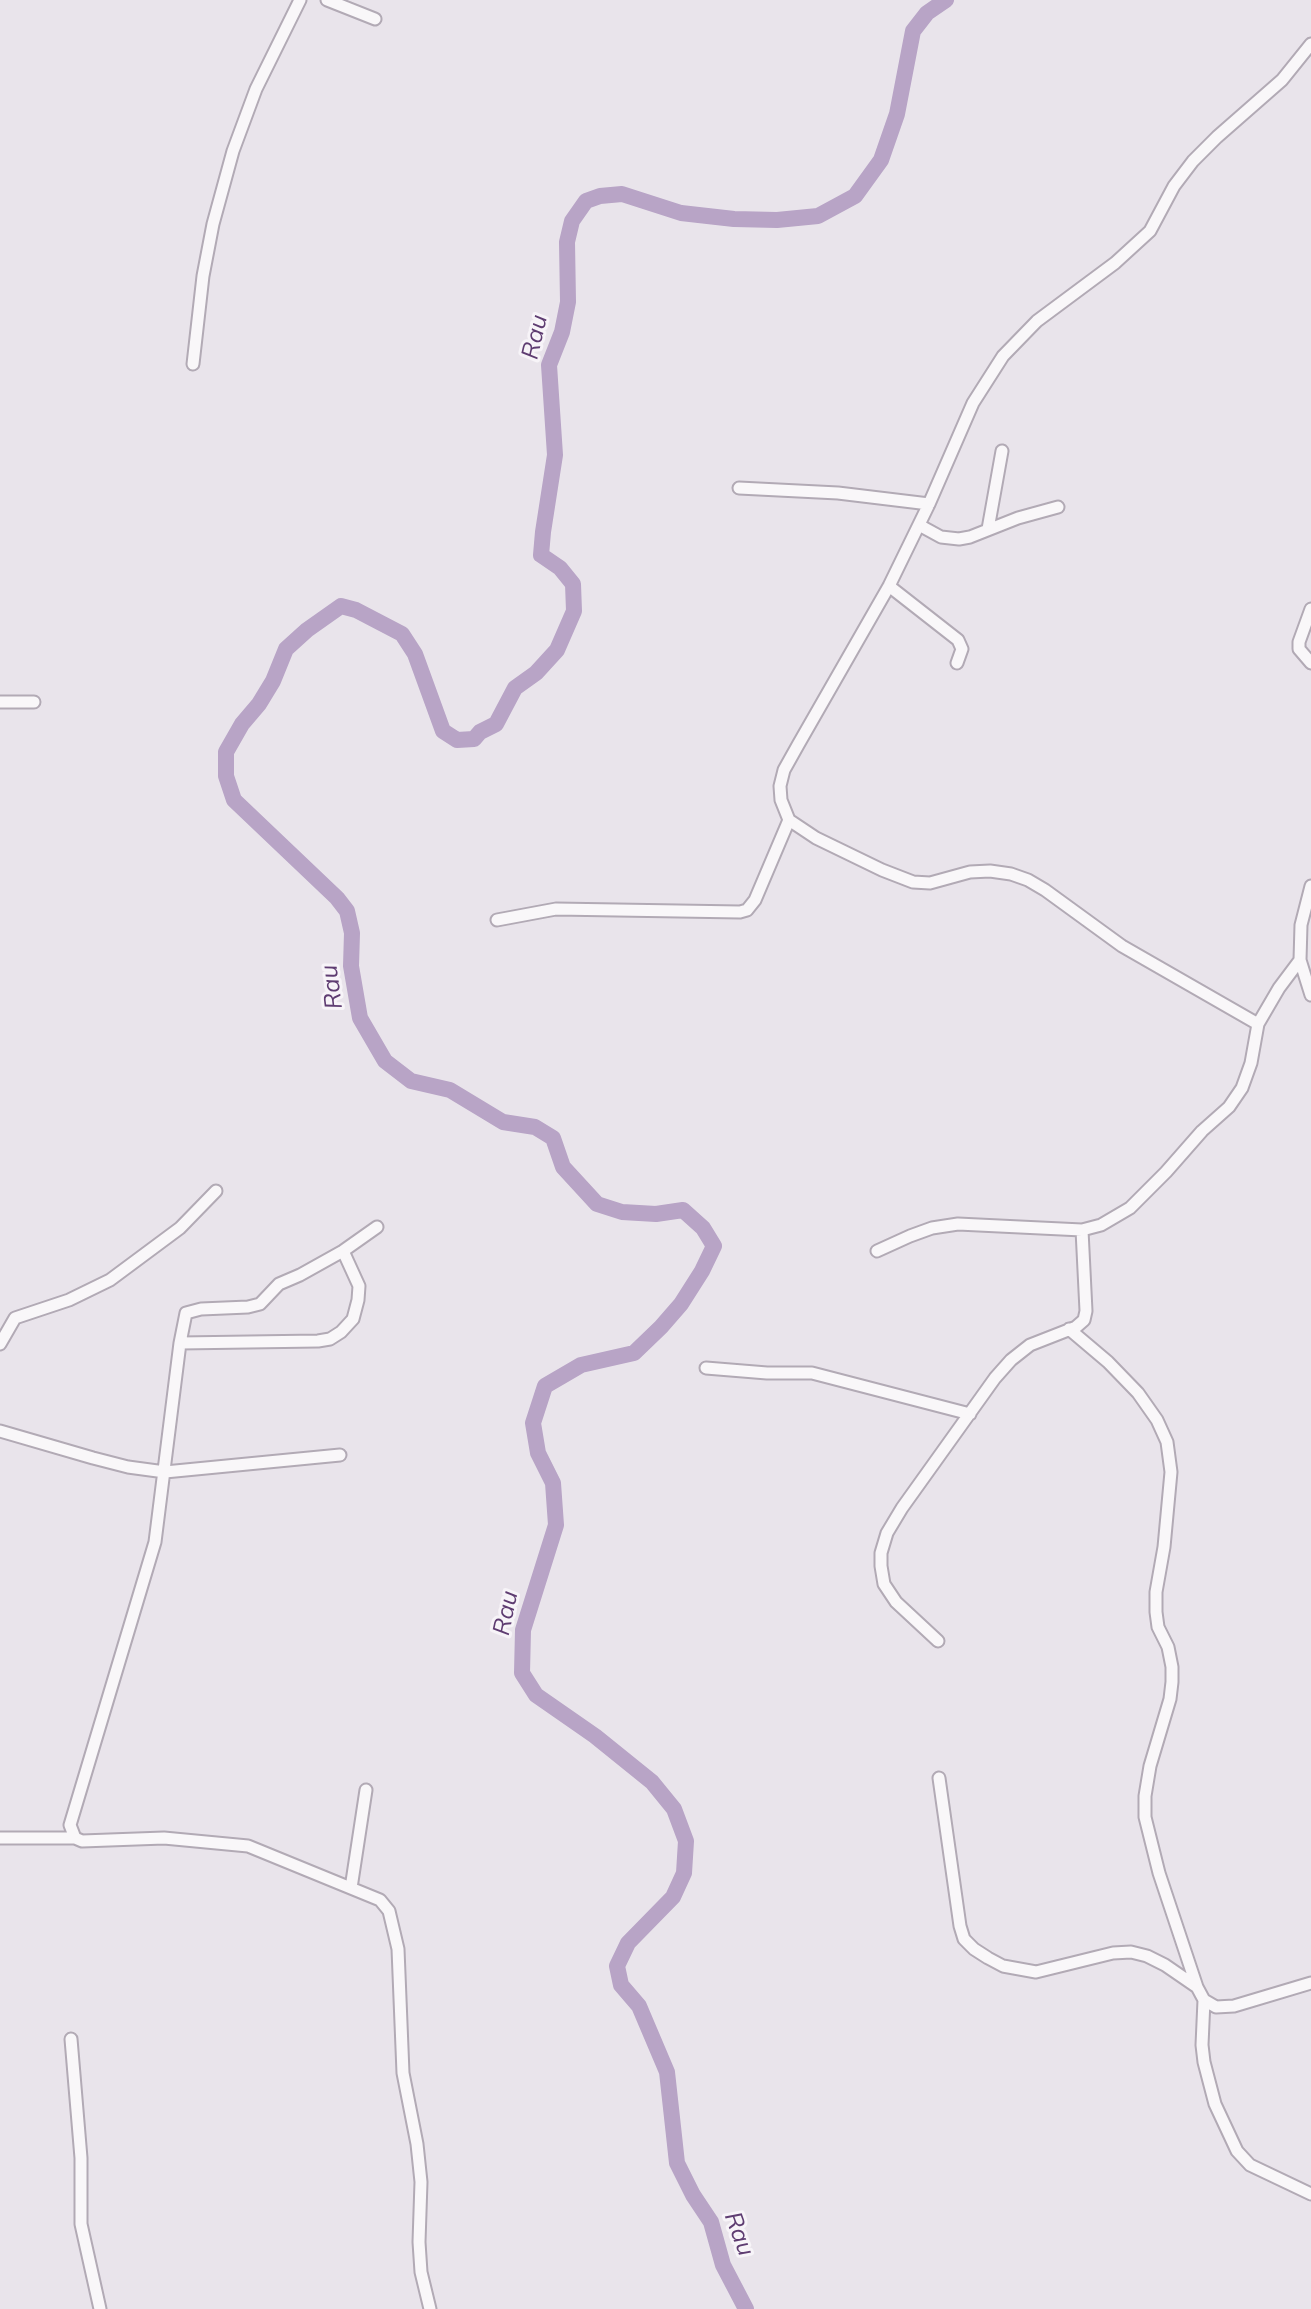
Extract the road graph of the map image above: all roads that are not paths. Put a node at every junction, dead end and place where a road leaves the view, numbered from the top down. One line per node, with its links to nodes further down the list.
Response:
1 (300, 0): 5 (street)
2 (327, 0): 3 (street)
3 (375, 19)
4 (1311, 44): 8 (street)
5 (193, 364)
6 (1002, 451): 11 (street)
7 (739, 488): 8 (street)
8 (929, 504): 10 (street)
9 (1058, 507): 11 (street)
10 (919, 525): 11 (street); 12 (street)
11 (988, 529)
12 (889, 586): 14 (street); 18 (street)
13 (1311, 609): 15 (street)
14 (957, 663)
15 (1311, 663)
16 (0, 702): 17 (street)
17 (34, 702)
18 (789, 820): 20 (street); 23 (street)
19 (1311, 886): 21 (street)
20 (497, 920)
21 (1300, 960): 22 (street); 23 (street)
22 (1311, 995)
23 (1258, 1024): 26 (street)
24 (216, 1191): 31 (street)
25 (377, 1227): 27 (street)
26 (1082, 1230): 28 (street); 29 (street)
27 (343, 1251): 30 (street); 30 (street)
28 (877, 1251)
29 (1069, 1329): 33 (street); 44 (street)
30 (180, 1343): 36 (street)
31 (0, 1344)
32 (706, 1368): 33 (street)
33 (970, 1414): 37 (street)
34 (0, 1431): 36 (street)
35 (340, 1455): 36 (street)
36 (165, 1472): 41 (street)
37 (938, 1641)
38 (939, 1778): 44 (street)
39 (366, 1790): 42 (street)
40 (0, 1838): 41 (street)
41 (75, 1838): 42 (street)
42 (351, 1888): 49 (street)
43 (1311, 1983): 45 (street)
44 (1197, 1987): 45 (street)
45 (1204, 2000): 47 (street)
46 (71, 2039): 48 (street)
47 (1311, 2194)
48 (100, 2309)
49 (430, 2309)

